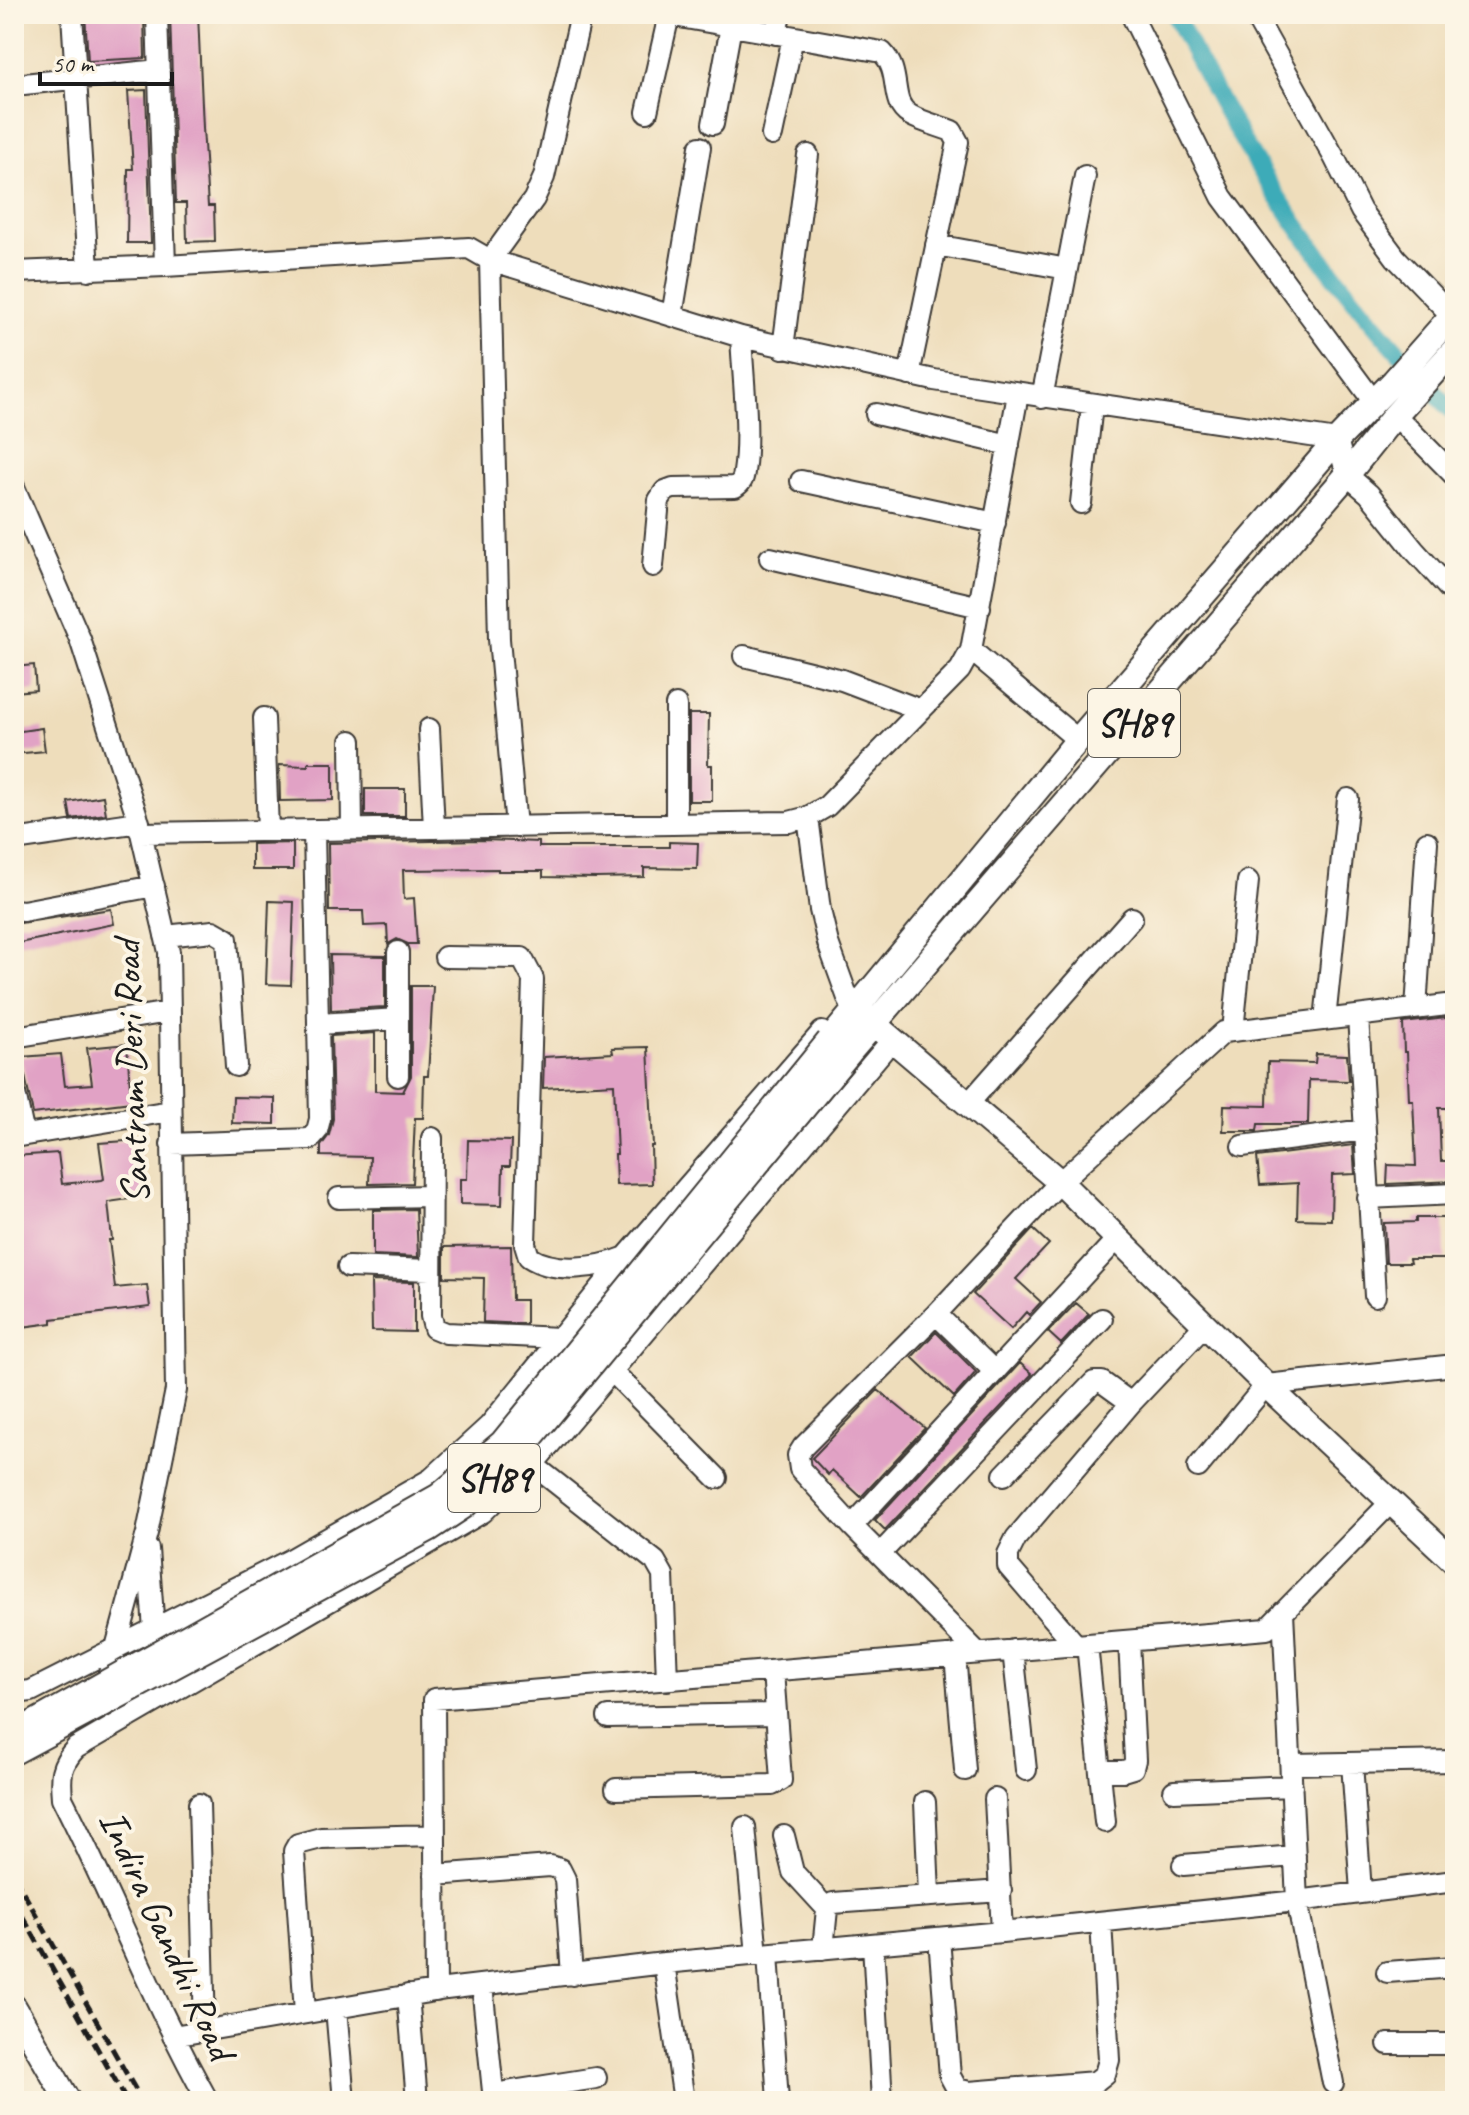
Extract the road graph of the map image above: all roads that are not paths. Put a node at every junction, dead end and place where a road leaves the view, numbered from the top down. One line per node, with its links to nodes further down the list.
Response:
1 (72, 14): 10 (street)
2 (157, 14): 9 (street)
3 (581, 14): 19 (street)
4 (1131, 14): 32 (street)
5 (1254, 14): 25 (street)
6 (666, 15): 7 (street); 12 (street)
7 (731, 26): 8 (street); 13 (street)
8 (783, 28): 14 (street); 18 (street)
9 (159, 70): 10 (street); 20 (street)
10 (74, 79): 11 (street); 22 (street)
11 (14, 85)
12 (647, 112)
13 (713, 124)
14 (772, 135)
15 (700, 147): 24 (street)
16 (808, 155): 27 (street)
17 (1085, 176): 21 (street)
18 (936, 245): 21 (street); 28 (street)
19 (490, 260): 20 (street); 24 (street); 60 (street)
20 (165, 266): 22 (street)
21 (1067, 269): 31 (street)
22 (88, 270): 23 (street)
23 (14, 272)
24 (672, 316): 26 (street)
25 (1450, 327): 29 (main road, SH89)
26 (741, 337): 27 (street); 46 (street)
27 (783, 348): 28 (street)
28 (909, 375): 30 (street)
29 (1405, 386): 32 (main road, SH89); 35 (main road, SH89)
30 (1018, 394): 31 (street); 37 (street)
31 (1042, 398): 33 (street)
32 (1374, 402): 36 (main road, SH89)
33 (1092, 405): 36 (street); 42 (street)
34 (876, 414): 37 (street)
35 (1395, 415): 38 (main road, SH89); 39 (street)
36 (1337, 440): 38 (street); 55 (main road, SH89)
37 (1009, 445): 44 (street)
38 (1347, 475): 47 (street); 80 (main road, SH89)
39 (1455, 476)
40 (801, 481): 44 (street)
41 (14, 487): 43 (street, Santram Deri Road)
42 (1081, 503)
43 (19, 511): 61 (street, Santram Deri Road)
44 (995, 523): 48 (street)
45 (770, 558): 48 (street)
46 (653, 566)
47 (1455, 595)
48 (980, 607): 49 (street)
49 (971, 650): 52 (street); 55 (street)
50 (744, 656): 52 (street)
51 (676, 705): 59 (street)
52 (921, 710): 58 (street)
53 (264, 718): 64 (street)
54 (429, 729): 62 (street)
55 (1078, 740): 80 (main road, SH89)
56 (351, 741): 63 (street)
57 (1348, 799): 81 (street)
58 (808, 817): 59 (street); 80 (street)
59 (676, 824): 60 (street)
60 (516, 827): 62 (street)
61 (140, 828): 64 (street); 66 (street); 69 (street, Santram Deri Road)
62 (434, 828): 63 (street)
63 (352, 830): 65 (street)
64 (268, 831): 65 (street)
65 (314, 831): 82 (street)
66 (14, 840)
67 (1427, 842): 76 (street)
68 (1248, 881): 83 (street)
69 (154, 886): 70 (street); 72 (street, Santram Deri Road)
70 (14, 910)
71 (1132, 918): 89 (street)
72 (165, 936): 77 (street, Santram Deri Road); 86 (street)
73 (398, 952): 79 (street)
74 (445, 957): 102 (street)
75 (1455, 1004): 76 (street)
76 (1416, 1009): 78 (street)
77 (169, 1012): 84 (street); 90 (street, Santram Deri Road)
78 (1358, 1016): 81 (street); 91 (street)
79 (398, 1019): 82 (street); 87 (street)
80 (868, 1019): 85 (main road, SH89); 89 (main road); 102 (street); 111 (street)
81 (1325, 1020): 83 (street)
82 (319, 1024): 94 (street)
83 (1233, 1031): 96 (street)
84 (14, 1037)
85 (839, 1047): 137 (main road, SH89, bridge); 139 (main road, SH89, bridge)
86 (236, 1066)
87 (398, 1076)
88 (14, 1089): 92 (street)
89 (968, 1104): 96 (main road)
90 (170, 1111): 92 (street); 94 (street, Santram Deri Road)
91 (1364, 1130): 95 (street); 100 (street)
92 (19, 1136)
93 (432, 1138): 98 (street)
94 (171, 1144): 121 (street, Santram Deri Road)
95 (1242, 1146)
96 (1060, 1182): 101 (main road); 106 (street)
97 (1455, 1194): 100 (street)
98 (431, 1196): 99 (street); 104 (street)
99 (339, 1198)
100 (1368, 1198): 105 (street)
101 (1117, 1239): 108 (main road); 112 (street)
102 (626, 1257): 109 (street)
103 (348, 1267): 104 (street)
104 (431, 1270): 109 (street)
105 (1375, 1296)
106 (936, 1314): 112 (street); 120 (street)
107 (1102, 1319): 122 (street)
108 (1205, 1325): 113 (main road); 114 (street)
109 (560, 1338): 125 (street)
110 (1455, 1365): 113 (street)
111 (611, 1370): 115 (street); 118 (street)
112 (995, 1372): 120 (street)
113 (1266, 1385): 116 (street); 119 (main road)
114 (1131, 1403): 117 (street); 127 (street)
115 (532, 1464): 133 (street); 138 (street)
116 (1198, 1467)
117 (1004, 1475)
118 (717, 1478)
119 (1392, 1501): 123 (main road); 124 (street)
120 (852, 1526): 122 (street)
121 (147, 1533): 125 (street, Santram Deri Road); 128 (street, Santram Deri Road)
122 (880, 1554): 130 (street)
123 (1455, 1562)
124 (1283, 1612): 126 (street); 142 (street)
125 (154, 1630): 128 (street)
126 (1129, 1641): 127 (street); 145 (street)
127 (1082, 1645): 129 (street); 145 (street)
128 (116, 1647): 134 (street); 138 (street, Santram Deri Road)
129 (1013, 1650): 130 (street); 144 (street)
130 (978, 1653): 131 (street)
131 (955, 1655): 132 (street); 143 (street)
132 (773, 1671): 133 (street); 135 (street)
133 (667, 1680): 154 (street)
134 (14, 1693)
135 (776, 1714): 136 (street); 147 (street)
136 (608, 1717)
137 (14, 1734)
138 (90, 1740): 182 (street, Indira Gandhi Road)
139 (14, 1752)
140 (1455, 1761): 141 (street)
141 (1352, 1763): 142 (street); 161 (street)
142 (1291, 1764): 146 (street)
143 (965, 1770)
144 (1026, 1770)
145 (1100, 1771): 152 (street)
146 (1292, 1786): 148 (street); 156 (street)
147 (616, 1789)
148 (1174, 1791)
149 (995, 1799): 160 (street)
150 (925, 1802): 162 (street)
151 (199, 1804): 181 (street)
152 (1105, 1822)
153 (745, 1827): 170 (street)
154 (435, 1835): 158 (street); 180 (street)
155 (784, 1836): 164 (street)
156 (1295, 1856): 157 (street); 163 (street)
157 (1183, 1865)
158 (435, 1875): 174 (street); 176 (street)
159 (1455, 1881): 161 (street)
160 (1001, 1891): 162 (street); 166 (street)
161 (1361, 1892): 163 (street)
162 (929, 1895): 164 (street)
163 (1297, 1901): 165 (street); 186 (street)
164 (827, 1909): 169 (street)
165 (1101, 1922): 166 (street); 167 (street)
166 (1002, 1932): 167 (street)
167 (939, 1938): 168 (street)
168 (873, 1944): 169 (street); 194 (street)
169 (823, 1949): 170 (street)
170 (763, 1954): 171 (street); 193 (street)
171 (664, 1963): 174 (street); 192 (street)
172 (1455, 1967): 173 (street)
173 (1387, 1972)
174 (572, 1975): 175 (street)
175 (482, 1985): 176 (street); 187 (street)
176 (436, 1991): 177 (street)
177 (408, 1995): 179 (street); 191 (street)
178 (14, 2007): 188 (main road)
179 (336, 2008): 180 (street); 190 (street)
180 (305, 2013): 181 (street)
181 (205, 2030): 182 (street)
182 (173, 2036): 189 (street, Indira Gandhi Road)
183 (1388, 2044): 184 (street)
184 (1455, 2044)
185 (596, 2078): 187 (street)
186 (1333, 2083)
187 (494, 2097)
188 (68, 2101)
189 (208, 2101)
190 (344, 2101)
191 (417, 2101)
192 (684, 2101)
193 (778, 2101)
194 (882, 2101)

